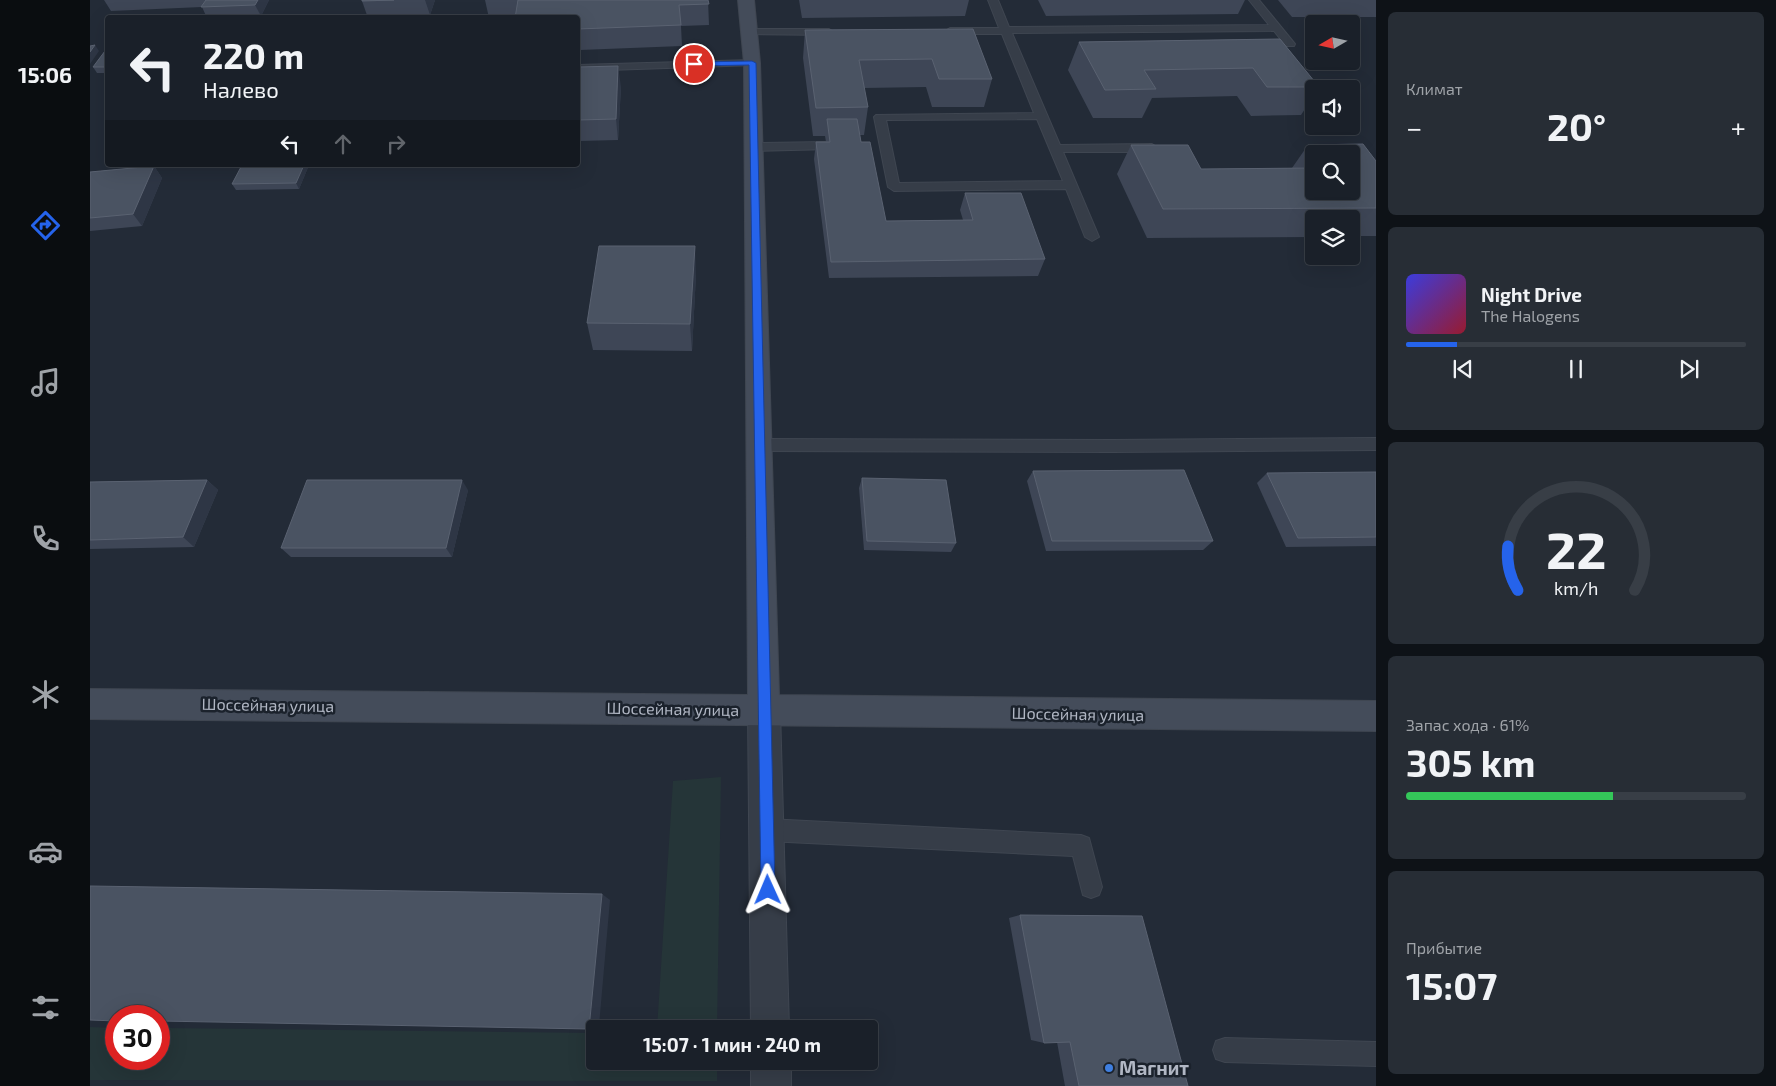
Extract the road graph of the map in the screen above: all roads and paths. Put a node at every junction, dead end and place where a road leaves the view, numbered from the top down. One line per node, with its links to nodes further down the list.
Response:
1 (746, 0): 7 (street)
2 (993, 0): 5 (lane)
3 (1254, 0): 4 (lane)
4 (1277, 28): 5 (lane); 9 (lane)
5 (1005, 30): 6 (lane); 12 (lane)
6 (938, 31)
7 (749, 32): 8 (lane); 10 (street)
8 (841, 32)
9 (1290, 44)
10 (752, 63): 11 (lane); 13 (street)
11 (580, 68)
12 (1042, 116): 16 (lane); 17 (lane)
13 (754, 146): 14 (lane); 20 (street)
14 (826, 146)
15 (1162, 148): 16 (lane)
16 (1055, 149): 17 (lane)
17 (1070, 185): 18 (lane)
18 (1092, 237)
19 (1376, 444): 20 (lane)
20 (760, 445): 22 (street)
21 (90, 704): 22 (street, Шоссейная улица)
22 (764, 710): 23 (street, Шоссейная улица); 24 (street)
23 (1376, 716)
24 (767, 830): 25 (lane); 26 (street)
25 (1091, 887)
26 (770, 1020)
27 (1225, 1050): 28 (lane)
28 (1376, 1054)
29 (771, 1070): 30 (street)
30 (771, 1086)

